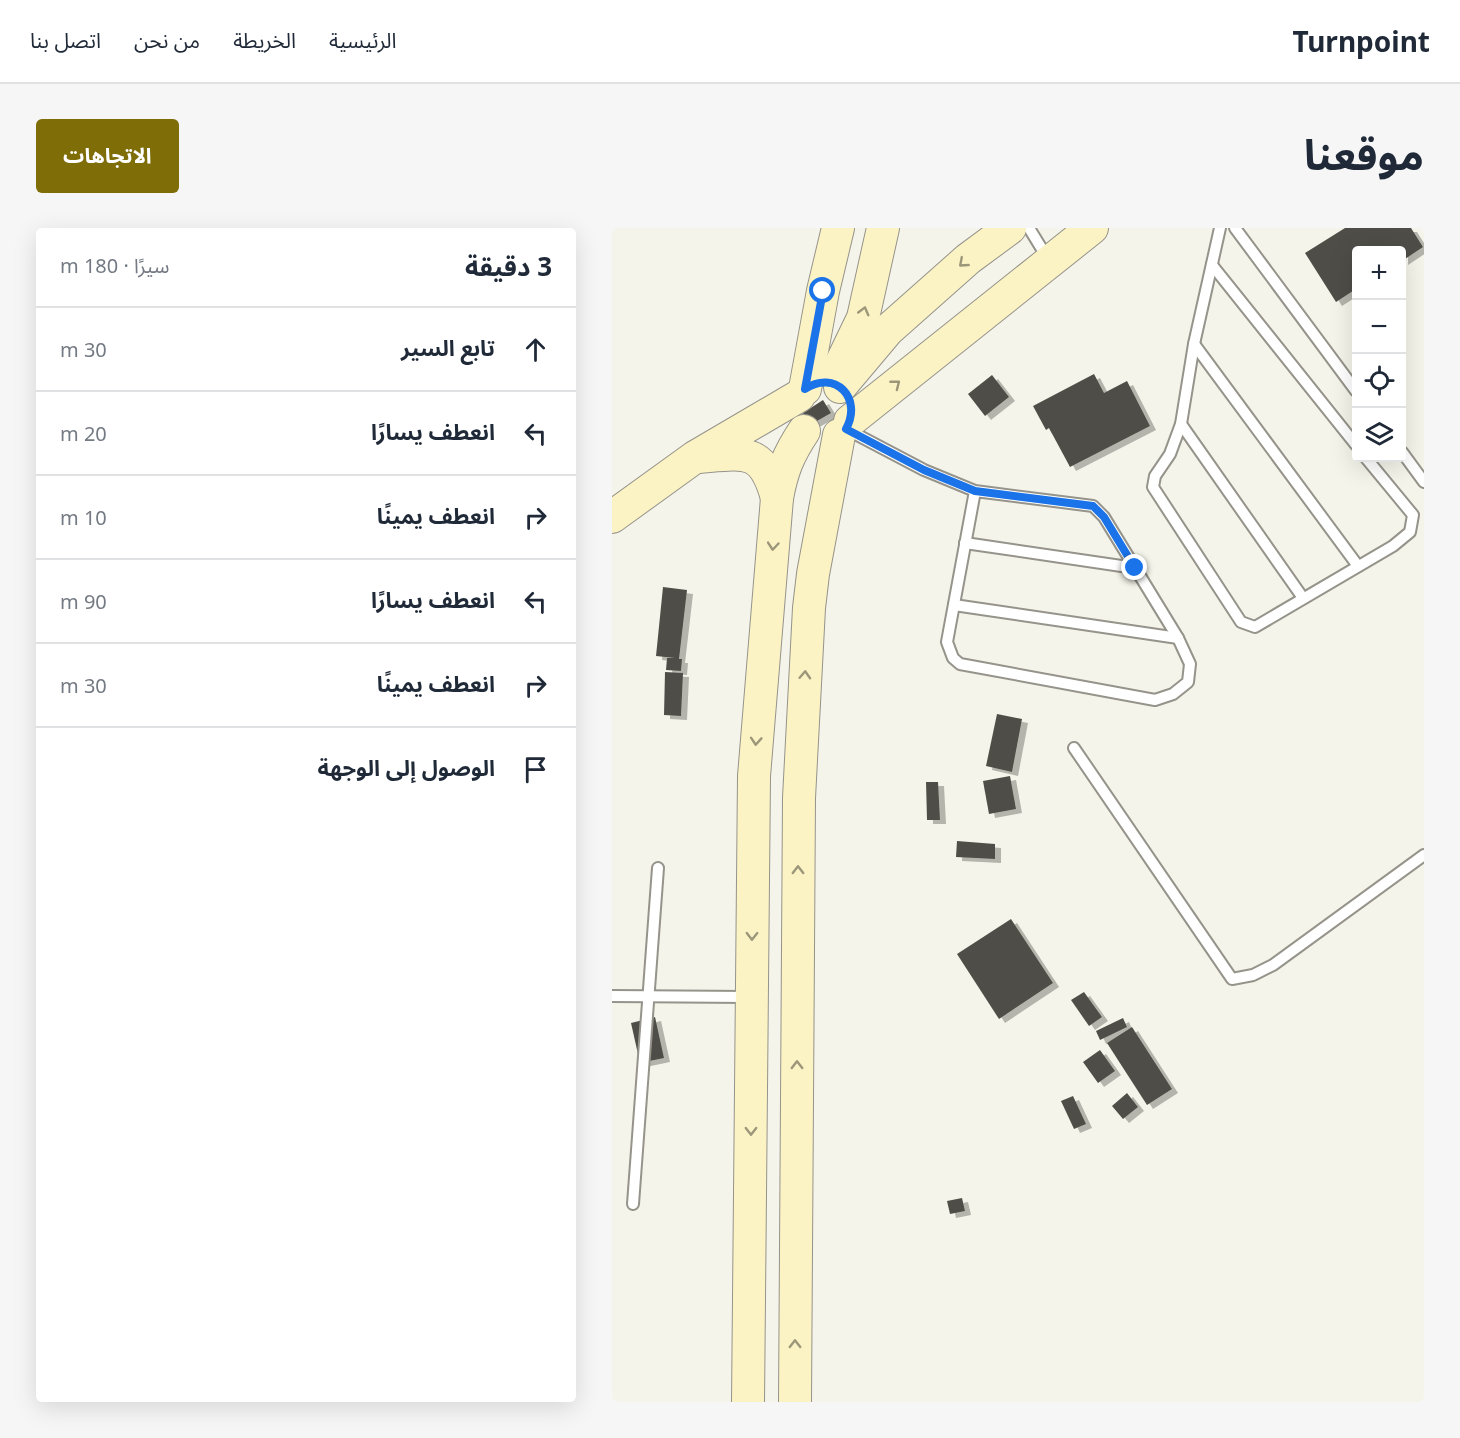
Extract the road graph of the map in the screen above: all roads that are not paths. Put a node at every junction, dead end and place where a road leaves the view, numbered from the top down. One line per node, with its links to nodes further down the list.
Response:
1 (838, 228): 12 (main road)
2 (883, 228): 12 (main road, one-way to 2)
3 (1010, 228): 12 (main road, one-way to 12)
4 (1029, 228): 8 (lane)
5 (1092, 228): 8 (main road)
6 (1220, 228): 9 (lane)
7 (1236, 228): 11 (lane)
8 (1049, 262): 14 (main road, one-way to 8)
9 (1212, 265): 10 (lane); 15 (lane)
10 (1194, 344): 13 (lane); 24 (lane)
11 (1352, 386)
12 (813, 402): 14 (main road); 14 (main road); 16 (main road); 21 (main road)
13 (1181, 424): 26 (lane); 26 (lane)
14 (845, 428): 20 (lane); 37 (main road, one-way to 14)
15 (1352, 440)
16 (695, 457): 21 (main road); 22 (main road)
17 (1406, 459): 19 (lane)
18 (1369, 462): 24 (lane)
19 (1424, 482)
20 (975, 491): 23 (lane); 25 (lane)
21 (777, 498): 34 (main road, one-way to 34)
22 (612, 517)
23 (965, 543): 25 (lane); 27 (lane)
24 (1358, 566): 26 (lane)
25 (1135, 568): 28 (lane)
26 (1303, 598)
27 (954, 605): 28 (lane); 28 (lane)
28 (1178, 638)
29 (1074, 747): 30 (lane)
30 (1424, 855)
31 (658, 868): 33 (lane)
32 (612, 996): 33 (lane)
33 (647, 997): 34 (lane); 35 (lane)
34 (752, 997): 36 (main road, one-way to 36)
35 (633, 1204)
36 (748, 1402)
37 (795, 1402)

